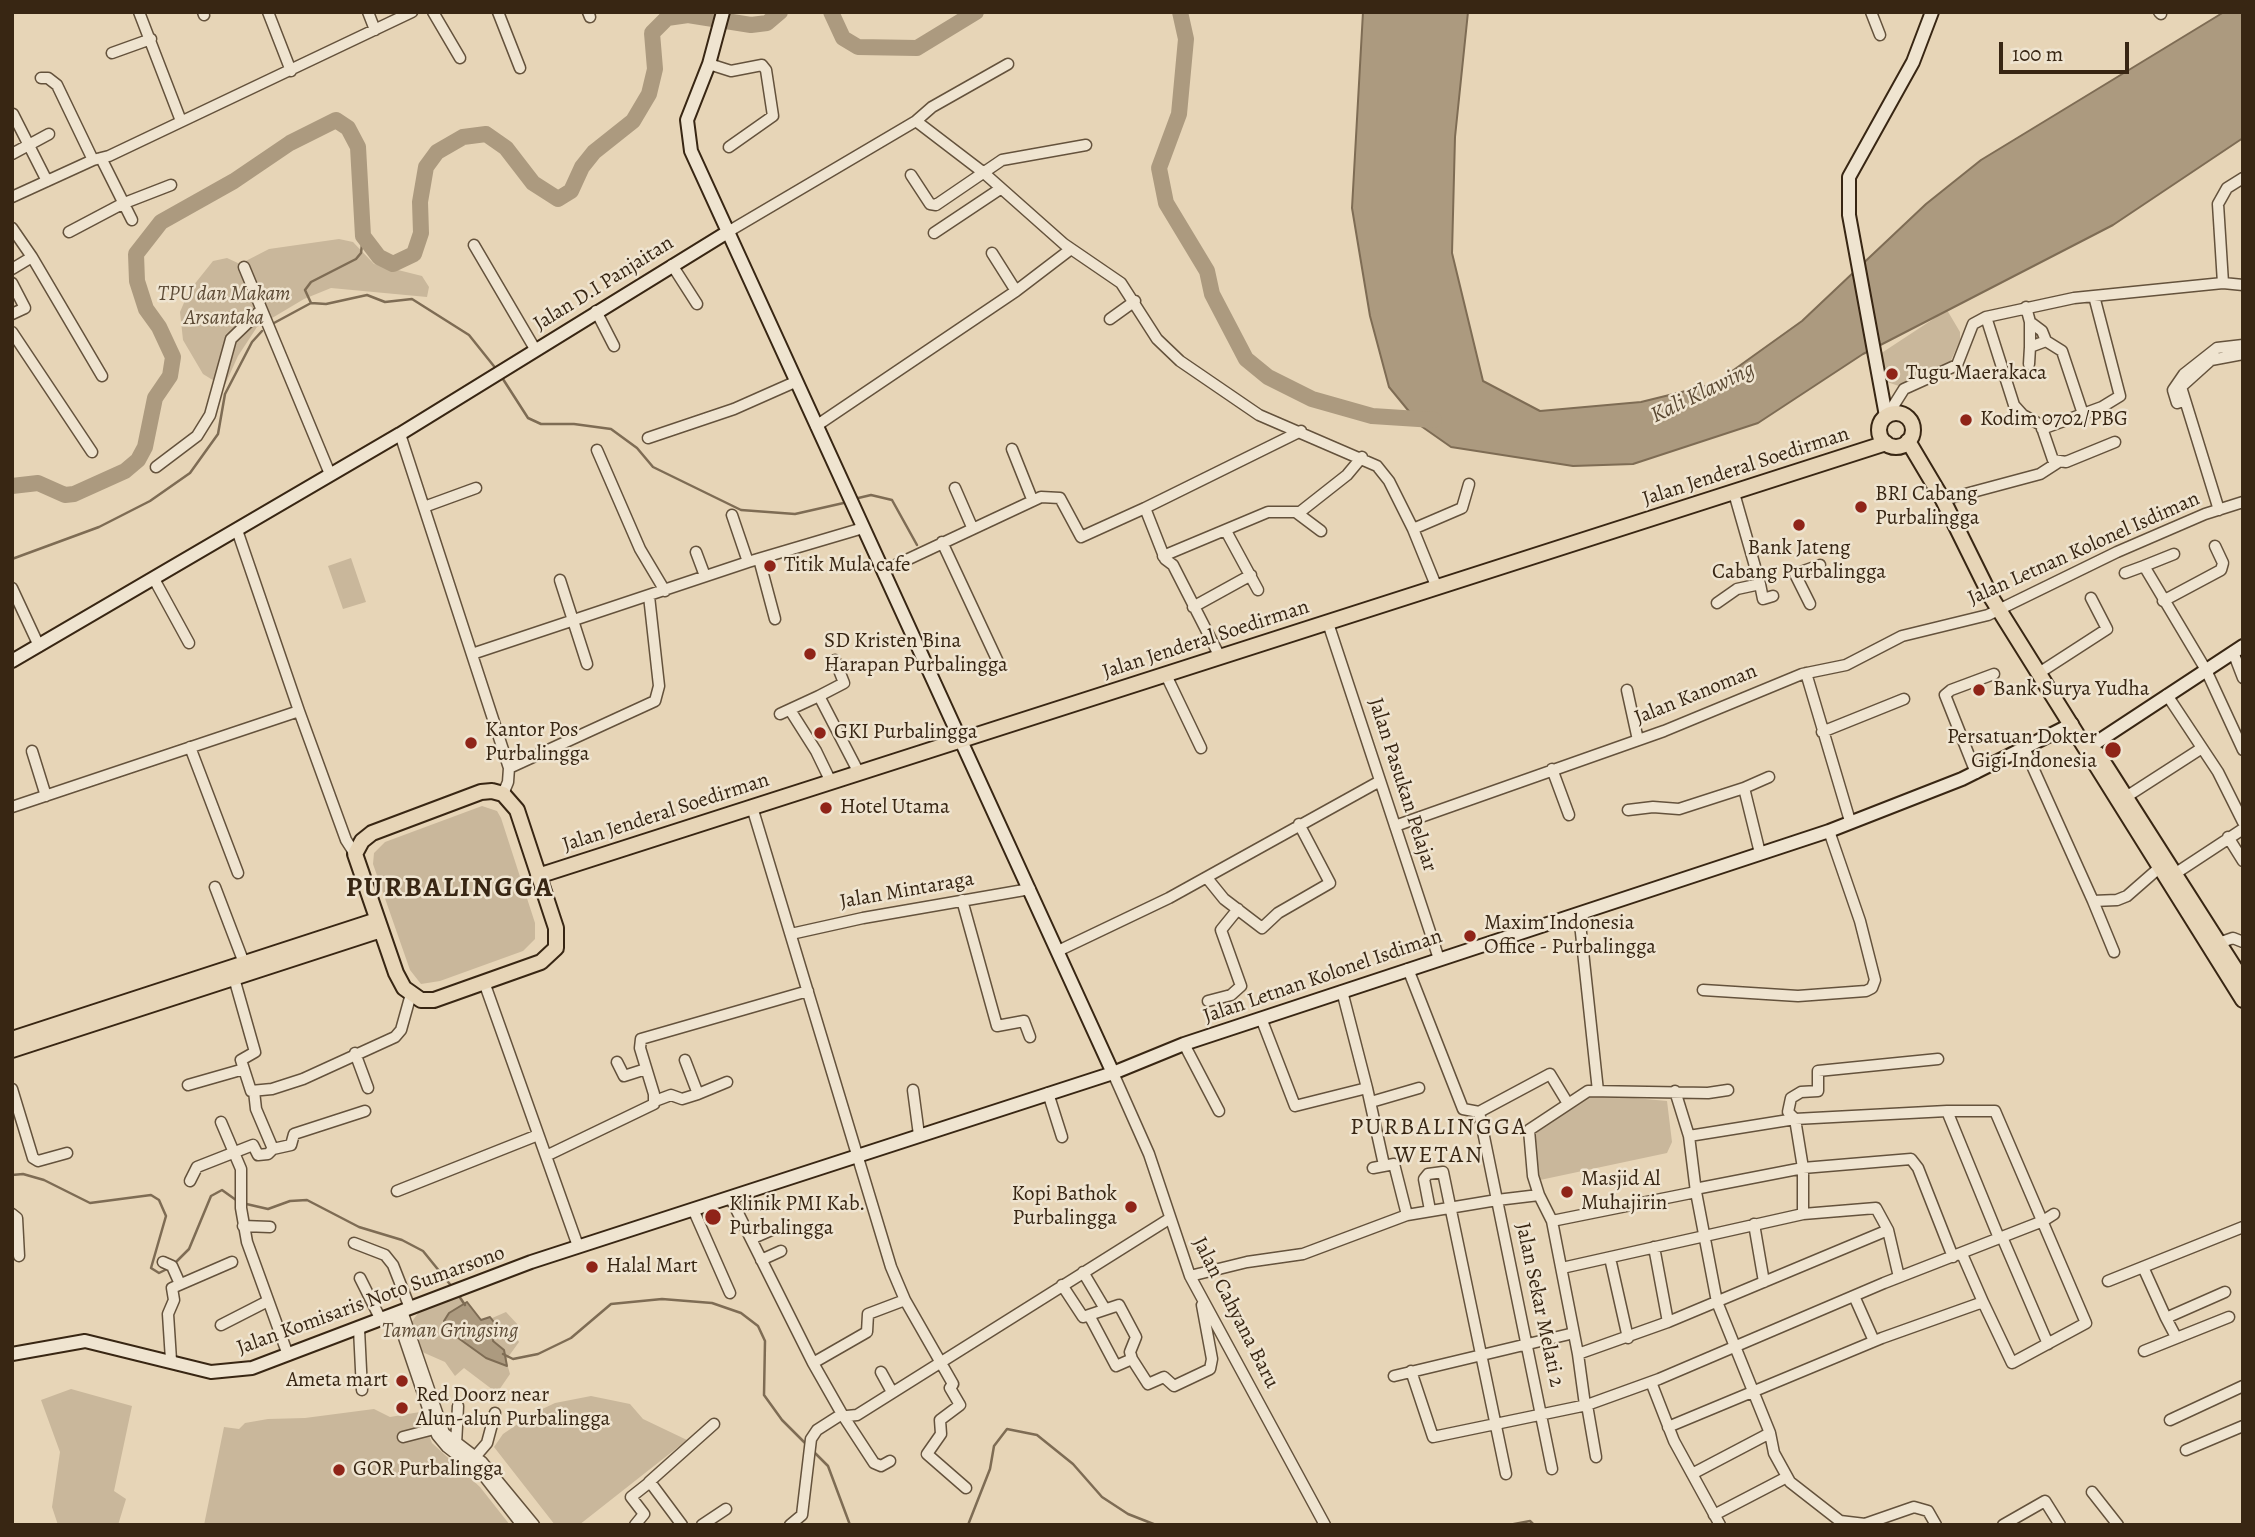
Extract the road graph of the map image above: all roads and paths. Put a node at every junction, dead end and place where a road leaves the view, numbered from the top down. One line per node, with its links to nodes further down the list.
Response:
1 (139, 12): 12 (street)
2 (268, 12): 18 (street)
3 (368, 12): 10 (street)
4 (412, 12): 10 (street)
5 (433, 12): 14 (street)
6 (498, 12): 17 (street)
7 (723, 12): 15 (street)
8 (1871, 12): 11 (street)
9 (1932, 12): 75 (street)
10 (375, 30): 18 (street)
11 (1880, 35)
12 (151, 39): 13 (street); 21 (street)
13 (112, 53)
14 (460, 58)
15 (709, 64): 26 (street); 40 (street)
16 (1009, 64): 22 (street)
17 (520, 68)
18 (290, 71): 21 (street)
19 (41, 78): 28 (street)
20 (13, 114): 24 (street)
21 (181, 121): 28 (street)
22 (916, 121): 29 (street); 40 (street)
23 (49, 134): 24 (street)
24 (29, 145): 27 (street); 32 (street)
25 (1086, 145): 29 (street)
26 (729, 147)
27 (12, 154)
28 (97, 159): 32 (street); 36 (street)
29 (984, 173): 30 (street); 34 (street)
30 (911, 175)
31 (2243, 177): 50 (street)
32 (47, 181): 35 (street)
33 (171, 185): 36 (street)
34 (1000, 189): 41 (street); 43 (street)
35 (12, 197)
36 (122, 204): 37 (street); 39 (street)
37 (132, 220)
38 (12, 228): 45 (street)
39 (69, 232)
40 (726, 233): 46 (street, Jalan D.I Panjaitan); 73 (street)
41 (934, 233)
42 (474, 245): 68 (street)
43 (1071, 249): 52 (street); 54 (street)
44 (992, 253): 52 (street)
45 (32, 257): 48 (street); 72 (street)
46 (672, 265): 55 (street); 57 (street, Jalan D.I Panjaitan)
47 (244, 267): 58 (street)
48 (12, 270)
49 (12, 283): 59 (street)
50 (2223, 283): 51 (street); 53 (street)
51 (2243, 285)
52 (1016, 291): 76 (street)
53 (2094, 296): 56 (street); 74 (street)
54 (1135, 301): 61 (street); 78 (street)
55 (697, 304)
56 (2026, 307): 60 (street); 62 (street)
57 (596, 311): 66 (street); 68 (street, Jalan D.I Panjaitan)
58 (262, 313): 89 (street); 90 (street)
59 (12, 314)
60 (1986, 317): 75 (street); 77 (street)
61 (1110, 319)
62 (2030, 322): 64 (street); 67 (street)
63 (12, 332): 86 (street)
64 (2046, 341): 67 (street); 74 (street)
65 (2243, 345): 69 (street)
66 (614, 346)
67 (2029, 347): 71 (street)
68 (535, 349): 79 (street, Jalan D.I Panjaitan)
69 (2218, 352): 70 (street); 100 (street)
70 (2243, 354)
71 (2029, 363)
72 (102, 376)
73 (795, 382): 76 (street); 80 (street)
74 (2083, 414): 77 (street)
75 (1886, 416): 81 (main road); 83 (main road)
76 (816, 426): 104 (street)
77 (2042, 429): 88 (street)
78 (1301, 431): 87 (street); 99 (street)
79 (400, 434): 90 (street, Jalan D.I Panjaitan); 98 (street)
80 (648, 438)
81 (1908, 441): 83 (main road); 96 (main road)
82 (2115, 442): 88 (street)
83 (1886, 443): 94 (main road, Jalan Jenderal Soedirman)
84 (1012, 449): 95 (street)
85 (597, 450): 128 (street)
86 (92, 452)
87 (1362, 457): 101 (street); 105 (street)
88 (2057, 463): 96 (street)
89 (156, 467)
90 (330, 474): 106 (street, Jalan D.I Panjaitan)
91 (1469, 484): 105 (street)
92 (476, 488): 98 (street)
93 (955, 488): 103 (street)
94 (1734, 493): 124 (street); 126 (main road, Jalan Jenderal Soedirman)
95 (1032, 499): 99 (street); 103 (street)
96 (1943, 500): 135 (main road)
97 (2243, 502): 100 (street, Jalan Letnan Kolonel Isdiman)
98 (424, 508): 143 (street)
99 (1146, 508): 114 (street)
100 (2219, 510): 135 (street, Jalan Letnan Kolonel Isdiman)
101 (1297, 513): 107 (street); 108 (street)
102 (732, 515): 115 (street)
103 (972, 527): 109 (street)
104 (863, 528): 113 (street); 118 (street)
105 (1413, 529): 126 (street)
106 (236, 530): 122 (street, Jalan D.I Panjaitan); 159 (street)
107 (1226, 531): 114 (street); 120 (street)
108 (1321, 531)
109 (942, 542): 118 (street); 148 (street)
110 (2215, 546): 132 (street)
111 (696, 552): 121 (street)
112 (2174, 554): 117 (street)
113 (759, 559): 115 (street); 138 (street)
114 (1167, 560): 136 (street)
115 (748, 562): 121 (street)
116 (1820, 565): 134 (street)
117 (2144, 566): 119 (street); 132 (street)
118 (883, 571): 163 (street)
119 (2125, 573)
120 (1251, 575): 127 (street); 136 (street)
121 (705, 576): 128 (street)
122 (154, 579): 140 (street); 141 (street, Jalan D.I Panjaitan)
123 (560, 580): 137 (street)
124 (1760, 584): 130 (street); 133 (street)
125 (12, 588): 141 (street)
126 (1437, 588): 139 (main road, Jalan Jenderal Soedirman)
127 (1258, 590)
128 (665, 592): 129 (street)
129 (649, 596): 137 (street); 171 (street)
130 (1773, 596)
131 (2091, 598): 151 (street)
132 (2163, 601): 149 (street)
133 (1717, 603)
134 (1810, 604)
135 (1996, 605): 150 (street, Jalan Letnan Kolonel Isdiman); 151 (main road)
136 (1194, 607): 144 (street)
137 (573, 618): 143 (street); 147 (street)
138 (775, 619)
139 (1328, 623): 144 (main road, Jalan Jenderal Soedirman); 176 (street, Jalan Pasukan Pelajar)
140 (189, 643)
141 (39, 646): 146 (street, Jalan D.I Panjaitan)
142 (2238, 649): 149 (street); 154 (street)
143 (472, 654): 171 (street)
144 (1220, 657): 153 (main road, Jalan Jenderal Soedirman)
145 (835, 660): 157 (street)
146 (12, 661)
147 (587, 664)
148 (999, 664)
149 (2206, 670): 156 (street); 169 (street)
150 (1806, 673): 161 (street); 162 (street, Jalan Kanoman)
151 (2039, 673): 160 (main road)
152 (1994, 674): 174 (street)
153 (1166, 675): 163 (main road, Jalan Jenderal Soedirman); 165 (street)
154 (2243, 678)
155 (1628, 690): 162 (street)
156 (2167, 695): 166 (street); 167 (street)
157 (819, 696): 173 (street); 177 (street)
158 (1904, 699): 161 (street)
159 (299, 711): 164 (street); 194 (street)
160 (2072, 724): 166 (main road); 168 (street, Jalan Letnan Kolonel Isdiman)
161 (1822, 732): 186 (street)
162 (1637, 734): 172 (street, Jalan Kanoman)
163 (963, 740): 173 (main road, Jalan Jenderal Soedirman); 201 (street)
164 (190, 747): 180 (street); 196 (street)
165 (1201, 748)
166 (2088, 748): 181 (main road); 197 (main road)
167 (2202, 748): 181 (street); 187 (street)
168 (2025, 750): 174 (street, Jalan Letnan Kolonel Isdiman); 203 (street)
169 (2243, 750)
170 (32, 751): 180 (street)
171 (509, 768): 179 (street)
172 (1552, 769): 185 (street); 189 (street)
173 (859, 773): 177 (main road, Jalan Jenderal Soedirman)
174 (1976, 773): 186 (street, Jalan Letnan Kolonel Isdiman)
175 (1769, 777): 178 (street)
176 (1380, 781): 188 (street); 189 (street, Jalan Pasukan Pelajar)
177 (831, 782): 183 (main road, Jalan Jenderal Soedirman)
178 (1744, 788): 184 (street); 193 (street)
179 (503, 794): 194 (main road); 198 (main road)
180 (46, 796): 182 (street)
181 (2126, 797): 197 (main road)
182 (12, 807)
183 (752, 807): 198 (main road, Jalan Jenderal Soedirman); 207 (street)
184 (1628, 810)
185 (1569, 815)
186 (1850, 821): 191 (street, Jalan Letnan Kolonel Isdiman)
187 (2243, 822)
188 (1299, 824): 199 (street); 204 (street)
189 (1395, 826): 212 (street, Jalan Pasukan Pelajar)
190 (2243, 828): 192 (street)
191 (1829, 831): 193 (street, Jalan Letnan Kolonel Isdiman); 219 (street)
192 (2228, 837): 195 (street); 197 (street)
193 (1760, 853): 205 (street, Jalan Letnan Kolonel Isdiman)
194 (355, 854): 206 (main road)
195 (2243, 861)
196 (237, 873)
197 (2167, 874): 203 (street); 209 (main road)
198 (538, 876): 217 (main road)
199 (1207, 878): 204 (street); 210 (street)
200 (215, 887): 213 (street)
201 (1030, 888): 202 (street, Jalan Mintaraga); 210 (street)
202 (962, 900): 207 (street, Jalan Mintaraga); 225 (street)
203 (2093, 901): 211 (street)
204 (1238, 909): 223 (street)
205 (1580, 914): 212 (street, Jalan Letnan Kolonel Isdiman); 245 (street)
206 (379, 925): 213 (main road); 215 (main road); 221 (main road)
207 (791, 934): 218 (street)
208 (2243, 942): 209 (street)
209 (2214, 945): 216 (main road); 222 (main road)
210 (1058, 951): 235 (street)
211 (2114, 952)
212 (1439, 959): 214 (street, Jalan Letnan Kolonel Isdiman)
213 (244, 964): 226 (main road)
214 (1408, 969): 220 (street, Jalan Letnan Kolonel Isdiman); 255 (street)
215 (234, 978): 228 (main road); 233 (street)
216 (2243, 981)
217 (484, 982): 221 (main road); 258 (street)
218 (808, 990): 234 (street); 265 (street)
219 (1703, 990)
220 (1342, 991): 224 (street, Jalan Letnan Kolonel Isdiman); 239 (street)
221 (411, 995): 229 (street)
222 (2243, 1000)
223 (1208, 1001)
224 (1261, 1018): 227 (street, Jalan Letnan Kolonel Isdiman); 239 (street)
225 (1030, 1037)
226 (12, 1039)
227 (1184, 1044): 235 (street, Jalan Letnan Kolonel Isdiman); 253 (street)
228 (12, 1050)
229 (355, 1053): 238 (street); 244 (street)
230 (1938, 1059): 256 (street)
231 (685, 1060): 248 (street)
232 (617, 1062): 234 (street)
233 (244, 1069): 237 (street); 244 (street)
234 (646, 1069): 249 (street)
235 (1113, 1073): 247 (street, Jalan Letnan Kolonel Isdiman); 281 (street, Jalan Cahyana Baru)
236 (727, 1082): 248 (street)
237 (188, 1085)
238 (368, 1088)
239 (1367, 1088): 250 (street)
240 (1419, 1088): 250 (street)
241 (12, 1089): 264 (street)
242 (913, 1090): 259 (street)
243 (1728, 1090): 246 (street)
244 (254, 1091): 262 (street)
245 (1598, 1091): 246 (street); 251 (street)
246 (1675, 1091): 260 (street)
247 (1048, 1093): 259 (street, Jalan Letnan Kolonel Isdiman); 261 (street)
248 (698, 1094): 249 (street)
249 (655, 1101): 266 (street)
250 (1371, 1102): 280 (street)
251 (1567, 1102): 255 (street); 269 (street)
252 (365, 1111): 262 (street)
253 (1219, 1111)
254 (1947, 1111): 256 (street); 283 (street); 291 (street)
255 (1479, 1112): 273 (street)
256 (1795, 1119): 260 (street); 267 (street)
257 (221, 1122): 263 (street)
258 (538, 1135): 266 (street); 270 (street)
259 (919, 1135): 265 (street, Jalan Letnan Kolonel Isdiman)
260 (1689, 1136): 271 (street)
261 (1062, 1137)
262 (272, 1149): 263 (street)
263 (235, 1152): 268 (street); 285 (street)
264 (67, 1153)
265 (858, 1155): 272 (street, Jalan Letnan Kolonel Isdiman); 317 (street)
266 (546, 1156): 294 (street)
267 (1803, 1168): 271 (street); 279 (street); 298 (street)
268 (190, 1181)
269 (1536, 1186): 273 (street, Jalan Sekar Melati 2); 282 (street)
270 (397, 1191)
271 (1696, 1191): 282 (street); 290 (street)
272 (730, 1197): 275 (street, Jalan Letnan Kolonel Isdiman); 292 (street)
273 (1497, 1200): 274 (street); 335 (street, Jalan Sekar Melati 2)
274 (1450, 1206): 276 (street); 276 (street); 339 (street)
275 (693, 1209): 294 (street, Jalan Letnan Kolonel Isdiman); 314 (street)
276 (1430, 1210): 280 (street)
277 (2054, 1213): 283 (street)
278 (12, 1214): 297 (street)
279 (1803, 1214): 284 (street); 289 (street)
280 (1407, 1216): 306 (street)
281 (1169, 1220): 305 (street); 306 (street, Jalan Cahyana Baru)
282 (1552, 1221): 304 (street)
283 (2043, 1221): 291 (street); 334 (street)
284 (1754, 1224): 290 (street); 309 (street)
285 (243, 1226): 286 (street); 320 (street)
286 (270, 1227)
287 (2243, 1227): 303 (street)
288 (774, 1229): 292 (street)
289 (1888, 1230): 307 (street); 309 (street)
290 (1704, 1235): 295 (street); 319 (street)
291 (2000, 1238): 298 (street); 334 (street)
292 (751, 1239): 300 (street)
293 (354, 1243): 322 (street)
294 (578, 1247): 322 (street, Jalan Komisaris Noto Sumarsono)
295 (1654, 1247): 299 (street); 327 (street)
296 (781, 1251): 300 (street)
297 (19, 1256)
298 (1957, 1256): 307 (street); 318 (street)
299 (1610, 1258): 304 (street); 332 (street)
300 (761, 1260): 345 (street)
301 (163, 1262): 311 (street)
302 (232, 1262): 311 (street)
303 (2143, 1267): 310 (street); 325 (street)
304 (1562, 1268): 330 (street)
305 (1083, 1272): 312 (street); 321 (street)
306 (1190, 1276): 315 (street, Jalan Cahyana Baru)
307 (1899, 1277): 316 (street)
308 (360, 1278): 326 (street)
309 (1764, 1282): 319 (street)
310 (2108, 1282)
311 (180, 1284): 343 (street)
312 (1062, 1285): 323 (street); 344 (street)
313 (2225, 1292): 325 (street)
314 (730, 1293)
315 (1200, 1295): 342 (street); 388 (street, Jalan Cahyana Baru)
316 (1854, 1296): 333 (street); 336 (street)
317 (905, 1300): 344 (street); 345 (street)
318 (1983, 1301): 333 (street); 334 (street)
319 (1717, 1302): 327 (street); 336 (street)
320 (267, 1303): 328 (street); 341 (street)
321 (1105, 1309): 323 (street); 342 (street)
322 (403, 1311): 326 (street, Jalan Komisaris Noto Sumarsono); 354 (street)
323 (1090, 1317): 342 (street)
324 (2229, 1317): 331 (street)
325 (2166, 1318): 331 (street)
326 (382, 1320): 329 (street, Jalan Komisaris Noto Sumarsono)
327 (1668, 1322): 332 (street)
328 (221, 1325)
329 (359, 1329): 341 (street, Jalan Komisaris Noto Sumarsono); 351 (street)
330 (1574, 1333): 335 (street); 340 (street)
331 (2176, 1337): 338 (street)
332 (1628, 1338): 340 (street)
333 (1874, 1341): 352 (street)
334 (2048, 1344)
335 (1528, 1346): 339 (street); 359 (street, Jalan Sekar Melati 2)
336 (1735, 1346): 349 (street); 352 (street)
337 (14, 1350): 343 (street, Jalan Komisaris Noto Sumarsono)
338 (2144, 1351)
339 (1481, 1354): 346 (street); 362 (street)
340 (1578, 1354): 355 (street)
341 (288, 1355): 343 (street, Jalan Komisaris Noto Sumarsono)
342 (1132, 1359)
343 (171, 1360)
344 (941, 1361): 353 (street); 378 (street)
345 (813, 1363): 358 (street)
346 (1411, 1371): 348 (street); 362 (street)
347 (881, 1372): 353 (street)
348 (1394, 1376)
349 (1651, 1382): 355 (street); 364 (street)
350 (2243, 1386): 360 (street)
351 (362, 1390)
352 (1755, 1391): 364 (street); 366 (street)
353 (892, 1392): 358 (street)
354 (427, 1396): 365 (street); 368 (street)
355 (1586, 1405): 359 (street); 371 (street)
356 (458, 1406): 368 (street)
357 (495, 1413): 370 (street)
358 (844, 1415): 372 (street); 387 (street)
359 (1542, 1416): 362 (street); 373 (street, Jalan Sekar Melati 2)
360 (2170, 1420)
361 (714, 1424): 377 (street)
362 (1496, 1424): 374 (street)
363 (2243, 1426): 369 (street)
364 (1668, 1427): 375 (street)
365 (434, 1429): 367 (street); 382 (street)
366 (1768, 1430): 375 (street); 376 (street)
367 (403, 1437)
368 (456, 1445): 370 (street)
369 (2186, 1450)
370 (475, 1457): 383 (street)
371 (1596, 1457)
372 (890, 1461)
373 (1552, 1469)
374 (1506, 1474)
375 (1692, 1474): 381 (street)
376 (1787, 1477): 381 (street); 390 (street)
377 (649, 1482): 384 (street); 385 (street)
378 (966, 1488)
379 (2092, 1492): 393 (street)
380 (726, 1509): 386 (street)
381 (1714, 1515): 389 (street)
382 (522, 1525)
383 (534, 1525)
384 (635, 1525)
385 (682, 1525)
386 (702, 1525)
387 (790, 1525)
388 (1325, 1525)
389 (1720, 1525)
390 (1936, 1525)
391 (2003, 1525): 392 (street)
392 (2060, 1525)
393 (2118, 1525)

